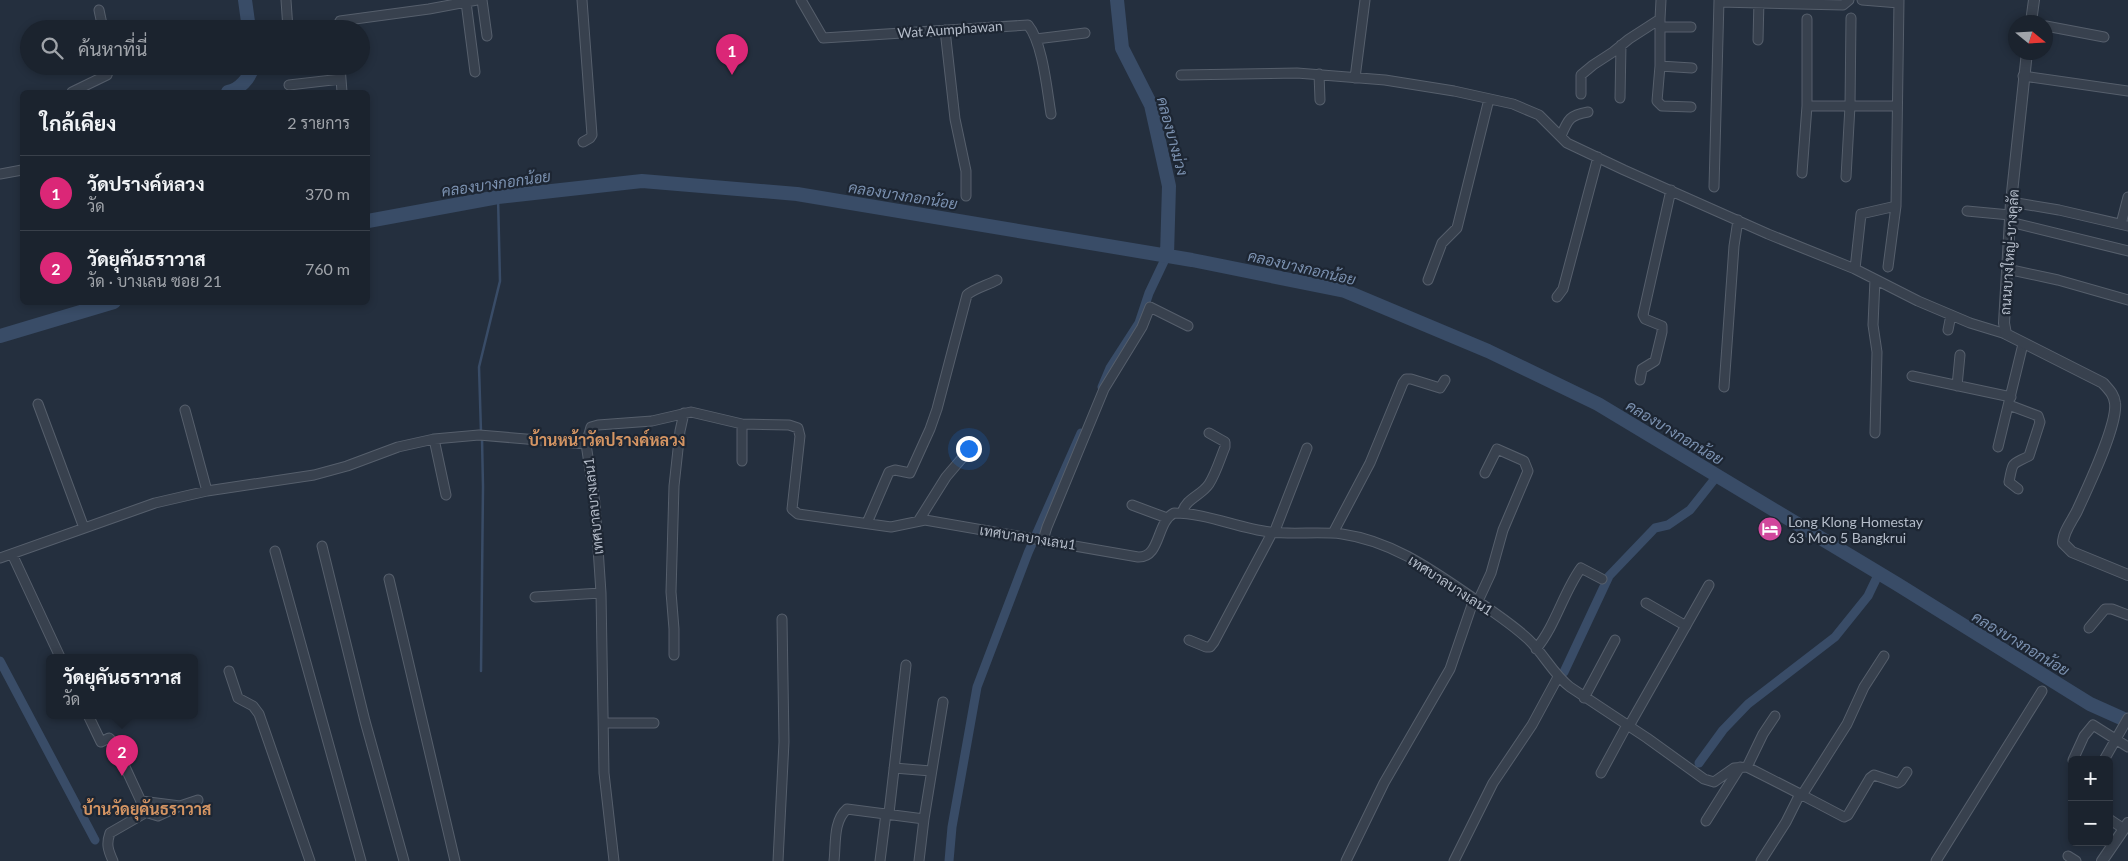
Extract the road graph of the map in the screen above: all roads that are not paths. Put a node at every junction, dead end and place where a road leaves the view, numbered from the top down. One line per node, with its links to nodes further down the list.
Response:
1 (286, 0): 21 (street)
2 (477, 0): 13 (street)
3 (482, 0): 28 (street)
4 (582, 0): 59 (street)
5 (802, 0): 26 (street, Wat Aumphawan)
6 (1366, 0): 42 (street)
7 (1661, 0): 23 (street)
8 (1849, 0): 15 (street)
9 (1862, 0): 12 (street)
10 (2034, 0): 17 (street)
11 (1719, 1): 14 (street); 65 (street)
12 (1899, 1): 54 (street)
13 (466, 2): 22 (street); 36 (street)
14 (1759, 2): 15 (street); 31 (street)
15 (1800, 2)
16 (99, 10): 20 (street)
17 (2032, 15)
18 (1851, 18): 53 (street)
19 (1806, 19): 52 (street)
20 (101, 20)
21 (287, 20)
22 (347, 20)
23 (1660, 23): 24 (street); 32 (street); 34 (street)
24 (1691, 26)
25 (2053, 27): 29 (street)
26 (945, 30): 30 (street, Wat Aumphawan); 67 (street)
27 (1085, 33): 30 (street)
28 (487, 36)
29 (2104, 37)
30 (1036, 39): 57 (street)
31 (1758, 40)
32 (1621, 45): 48 (street); 49 (street)
33 (2026, 60): 41 (street, ถนนบางใหญ่-บางคูลัด)
34 (1660, 66): 35 (street); 55 (street)
35 (1692, 68)
36 (474, 72)
37 (1319, 74): 40 (street); 42 (street); 51 (street)
38 (107, 75): 45 (street)
39 (341, 75): 43 (street)
40 (1181, 75)
41 (2024, 76): 47 (street); 69 (street, ถนนบางใหญ่-บางคูลัด)
42 (1355, 78): 50 (street)
43 (341, 79): 44 (street); 46 (street)
44 (289, 85)
45 (76, 90)
46 (342, 90)
47 (2128, 91)
48 (1581, 94)
49 (1620, 98)
50 (1489, 99): 58 (street); 81 (street)
51 (1320, 100)
52 (1807, 106): 53 (street); 62 (street)
53 (1850, 106): 54 (street); 64 (street)
54 (1897, 106): 70 (street)
55 (1691, 107)
56 (1588, 112): 58 (street)
57 (1051, 114)
58 (1561, 136): 60 (street)
59 (583, 142)
60 (1598, 157): 66 (street); 82 (street)
61 (20, 170): 63 (street)
62 (1802, 173)
63 (0, 174)
64 (1846, 177)
65 (1714, 187)
66 (1671, 190): 73 (street); 92 (street)
67 (966, 196)
68 (2128, 197): 74 (street)
69 (2011, 202): 72 (street, ถนนบางใหญ่-บางคูลัด); 74 (street)
70 (1896, 206): 76 (street); 77 (street)
71 (1967, 211): 72 (street)
72 (2010, 219): 75 (street); 78 (street, ถนนบางใหญ่-บางคูลัด)
73 (1738, 220): 77 (street); 94 (street)
74 (2124, 225)
75 (2128, 251)
76 (1888, 267)
77 (1855, 269): 79 (street)
78 (2007, 269): 83 (street); 87 (street, ถนนบางใหญ่-บางคูลัด)
79 (1875, 279): 84 (street); 101 (street)
80 (997, 280): 116 (street)
81 (1428, 280)
82 (1556, 297)
83 (2128, 300)
84 (1951, 315): 86 (street); 87 (street)
85 (1188, 326): 120 (street)
86 (1948, 330)
87 (2006, 334): 88 (street, ถนนบางใหญ่-บางคูลัด)
88 (2023, 344): 95 (street); 125 (street, ถนนบางใหญ่-บางคูลัด)
89 (1960, 355): 93 (street)
90 (1912, 376): 93 (street)
91 (1445, 380): 119 (street)
92 (1640, 380)
93 (1957, 386): 95 (street)
94 (1724, 387)
95 (2010, 401): 104 (street); 109 (street)
96 (38, 404): 117 (street)
97 (185, 410): 110 (street)
98 (683, 413): 99 (street, เทศบาลบางเลน1); 103 (street, เทศบาลบางเลน1); 141 (street)
99 (742, 424): 107 (street); 116 (street, เทศบาลบางเลน1)
100 (1209, 433): 113 (street)
101 (1875, 433)
102 (434, 439): 103 (street); 110 (street); 111 (street)
103 (586, 444): 129 (street, เทศบาลบางเลน1)
104 (1998, 447)
105 (1307, 448): 118 (street)
106 (969, 450): 115 (street)
107 (742, 461)
108 (1485, 473): 131 (street)
109 (2018, 489)
110 (207, 491): 117 (street)
111 (446, 495)
112 (1132, 505): 114 (street)
113 (1182, 513): 114 (street); 118 (street, เทศบาลบางเลน1)
114 (1167, 518): 120 (street, เทศบาลบางเลน1)
115 (919, 520): 116 (street, เทศบาลบางเลน1); 120 (street, เทศบาลบางเลน1)
116 (867, 523)
117 (84, 528): 123 (street)
118 (1274, 533): 119 (street, เทศบาลบางเลน1); 137 (street)
119 (1333, 534): 131 (street, เทศบาลบางเลน1)
120 (1042, 539)
121 (322, 546): 178 (street)
122 (275, 551): 177 (street)
123 (12, 554): 124 (street); 140 (street)
124 (0, 558)
125 (2128, 575)
126 (389, 579): 179 (street)
127 (1602, 579): 139 (street)
128 (1710, 585): 135 (street)
129 (601, 593): 130 (street); 152 (street, เทศบาลบางเลน1)
130 (535, 597)
131 (1476, 600): 139 (street, เทศบาลบางเลน1); 185 (street)
132 (1646, 603): 135 (street)
133 (2128, 614): 136 (street)
134 (782, 619): 181 (street)
135 (1686, 626): 154 (street)
136 (2089, 628)
137 (1189, 640)
138 (1615, 640): 147 (street)
139 (1536, 649): 145 (street, เทศบาลบางเลน1)
140 (59, 654)
141 (674, 655)
142 (1884, 656): 164 (street)
143 (906, 665): 160 (street)
144 (229, 671): 176 (street)
145 (1559, 678): 147 (street, เทศบาลบางเลน1); 186 (street)
146 (2042, 691): 188 (street)
147 (1584, 698): 154 (street, เทศบาลบางเลน1)
148 (943, 702): 161 (street)
149 (1775, 716): 159 (street)
150 (2128, 718): 155 (street)
151 (90, 719): 166 (street)
152 (604, 723): 153 (street); 180 (street, เทศบาลบางเลน1)
153 (654, 723)
154 (1628, 725): 159 (street, เทศบาลบางเลน1); 163 (street)
155 (2118, 738): 156 (street); 157 (street); 158 (street)
156 (2128, 747)
157 (2075, 756)
158 (2107, 756)
159 (1744, 766): 164 (street); 171 (street)
160 (894, 768): 161 (street); 169 (street)
161 (931, 772): 170 (street)
162 (1907, 772): 164 (street)
163 (1601, 773)
164 (1800, 793): 187 (street)
165 (198, 800): 167 (street)
166 (141, 801): 167 (street); 168 (street)
167 (180, 806): 168 (street)
168 (144, 813): 175 (street)
169 (887, 813): 170 (street); 182 (street); 183 (street)
170 (924, 818): 184 (street)
171 (1706, 821)
172 (2113, 821): 173 (street)
173 (2126, 826): 174 (street)
174 (2106, 860)
175 (113, 861)
176 (310, 861)
177 (361, 861)
178 (404, 861)
179 (455, 861)
180 (614, 861)
181 (778, 861)
182 (834, 861)
183 (880, 861)
184 (919, 861)
185 (1346, 861)
186 (1454, 861)
187 (1761, 861)
188 (1936, 861)

